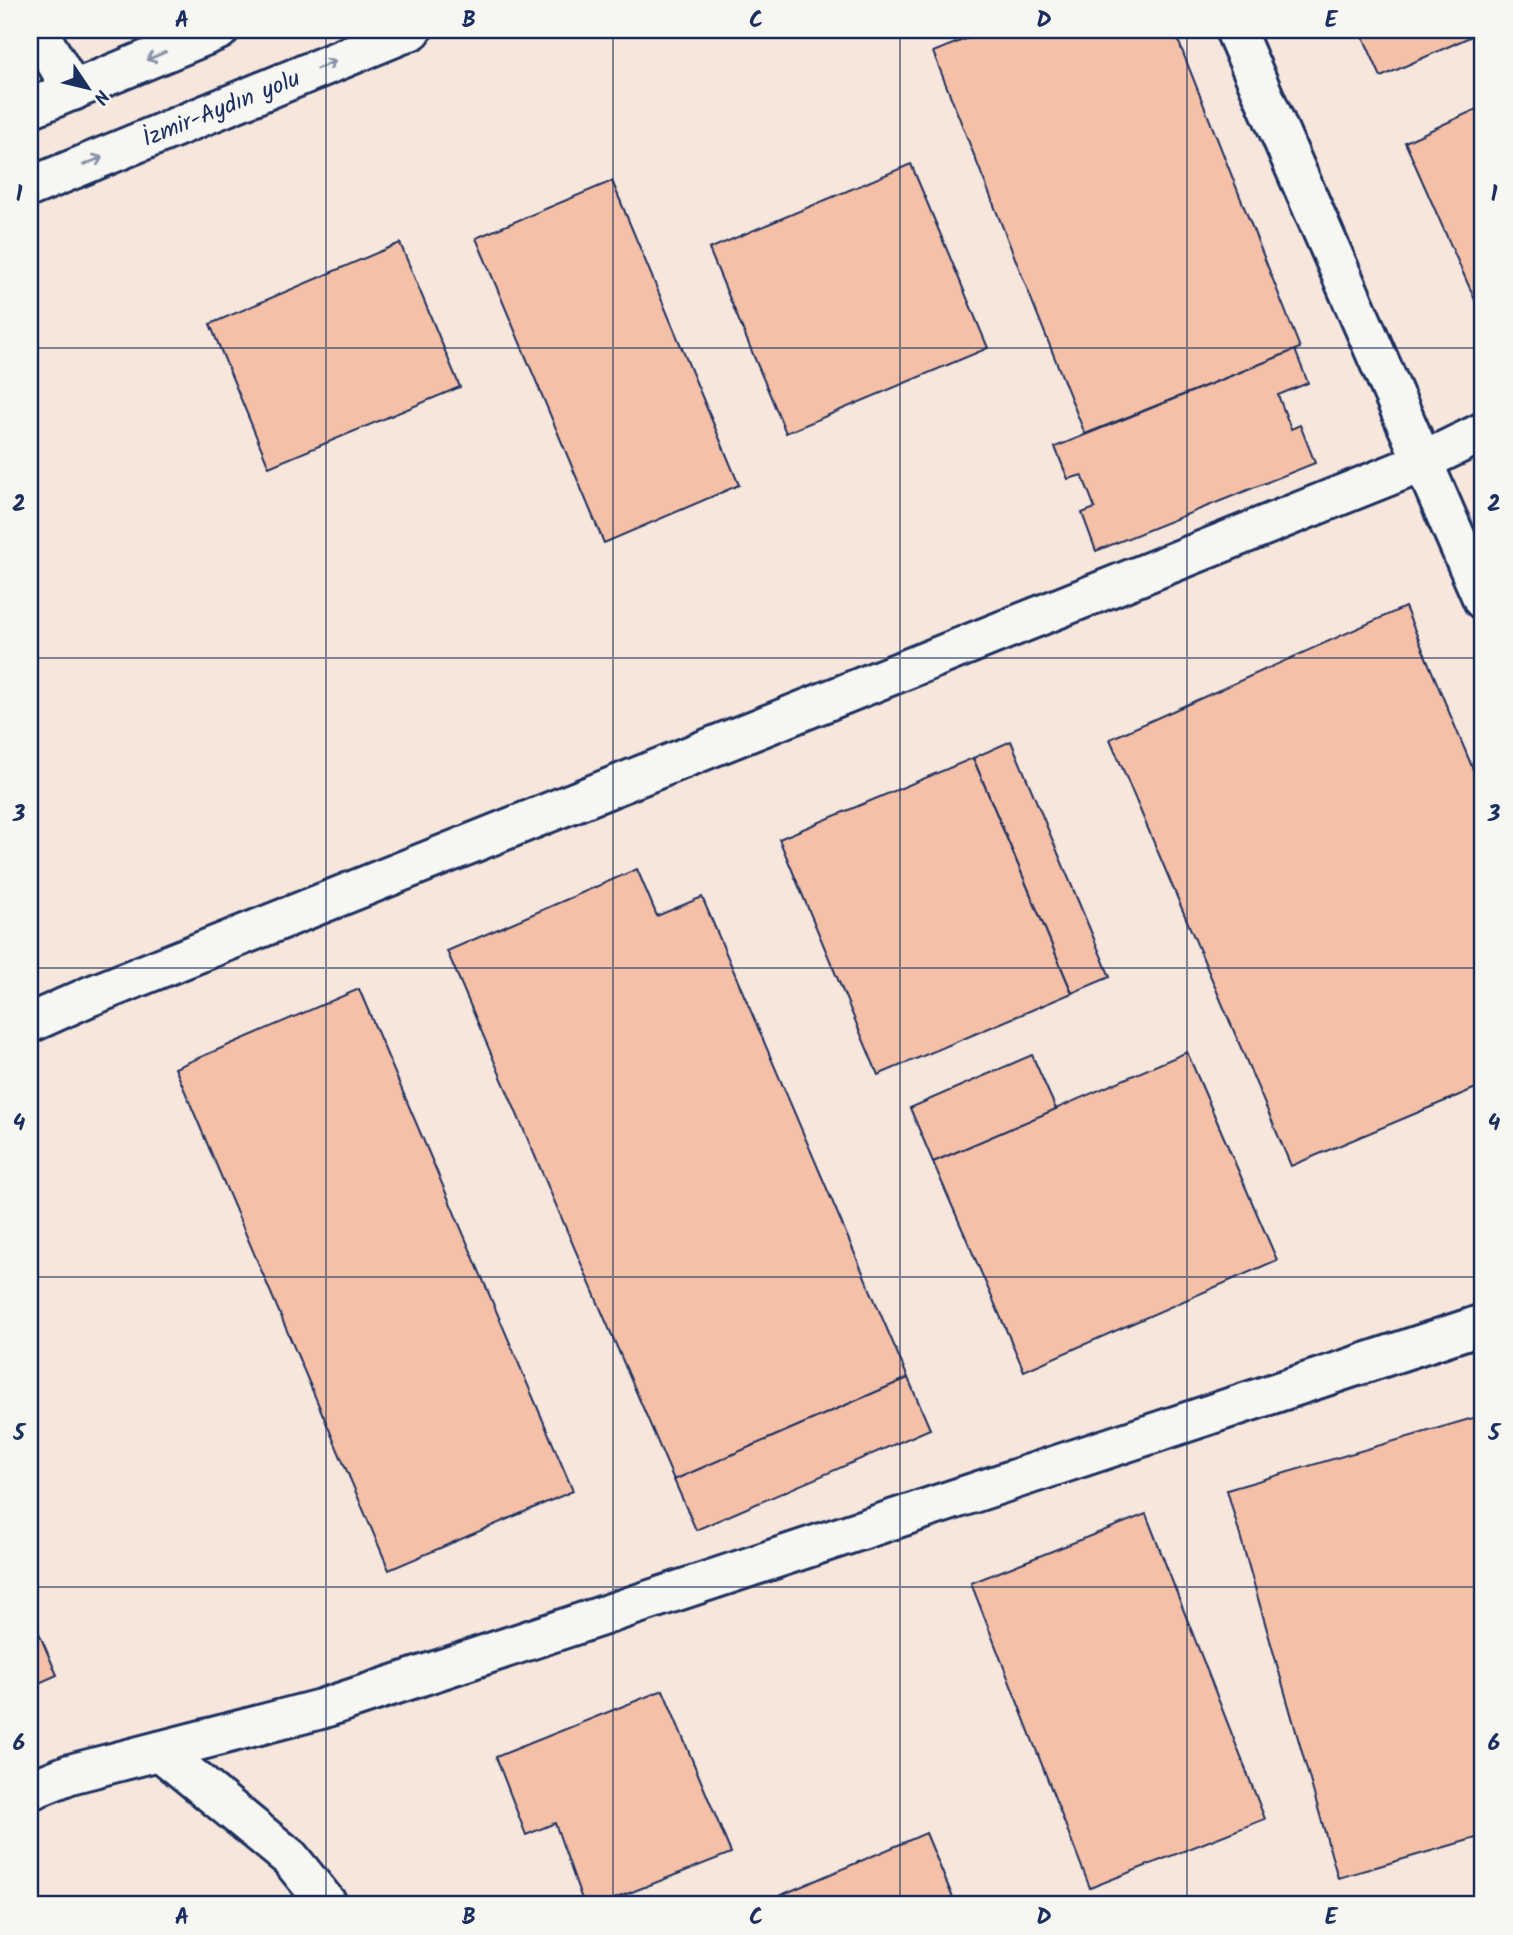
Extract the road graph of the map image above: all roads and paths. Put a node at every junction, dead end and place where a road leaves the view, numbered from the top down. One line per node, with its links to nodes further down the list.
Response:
1 (37, 30): 5 (main road)
2 (219, 30): 5 (main road, one-way to 5)
3 (412, 30): 7 (main road, İzmir-Aydın yolu, one-way to 3)
4 (1235, 30): 9 (main road)
5 (74, 91): 6 (main road)
6 (30, 108)
7 (30, 187)
8 (1483, 432): 9 (main road)
9 (1423, 461): 10 (main road); 11 (main road)
10 (1483, 600)
11 (30, 1023)
12 (1483, 1324): 13 (main road)
13 (160, 1751): 14 (main road); 15 (main road)
14 (30, 1790)
15 (328, 1905)

